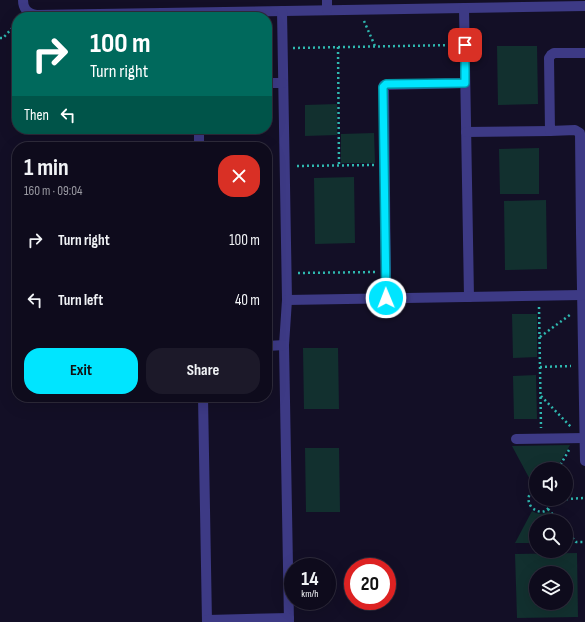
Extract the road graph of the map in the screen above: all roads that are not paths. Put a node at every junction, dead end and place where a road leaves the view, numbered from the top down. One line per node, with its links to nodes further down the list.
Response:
1 (23, 0): 6 (street)
2 (327, 5): 4 (street); 5 (street)
3 (585, 6): 4 (street)
4 (464, 8): 11 (street)
5 (282, 11): 7 (street); 10 (street)
6 (27, 12)
7 (220, 12)
8 (585, 53): 12 (street)
9 (272, 83): 10 (street)
10 (283, 83): 18 (street)
11 (465, 83): 13 (street); 17 (street)
12 (550, 131): 13 (street); 14 (street)
13 (466, 132): 16 (street)
14 (583, 232): 15 (street)
15 (582, 295): 16 (street); 22 (street)
16 (469, 297): 17 (street)
17 (386, 298): 18 (street)
18 (287, 300): 20 (street)
19 (272, 346): 20 (street)
20 (284, 346): 25 (street)
21 (203, 402): 26 (street)
22 (581, 438): 23 (street); 24 (street)
23 (516, 439)
24 (585, 461)
25 (289, 620): 26 (street)
26 (207, 621)

